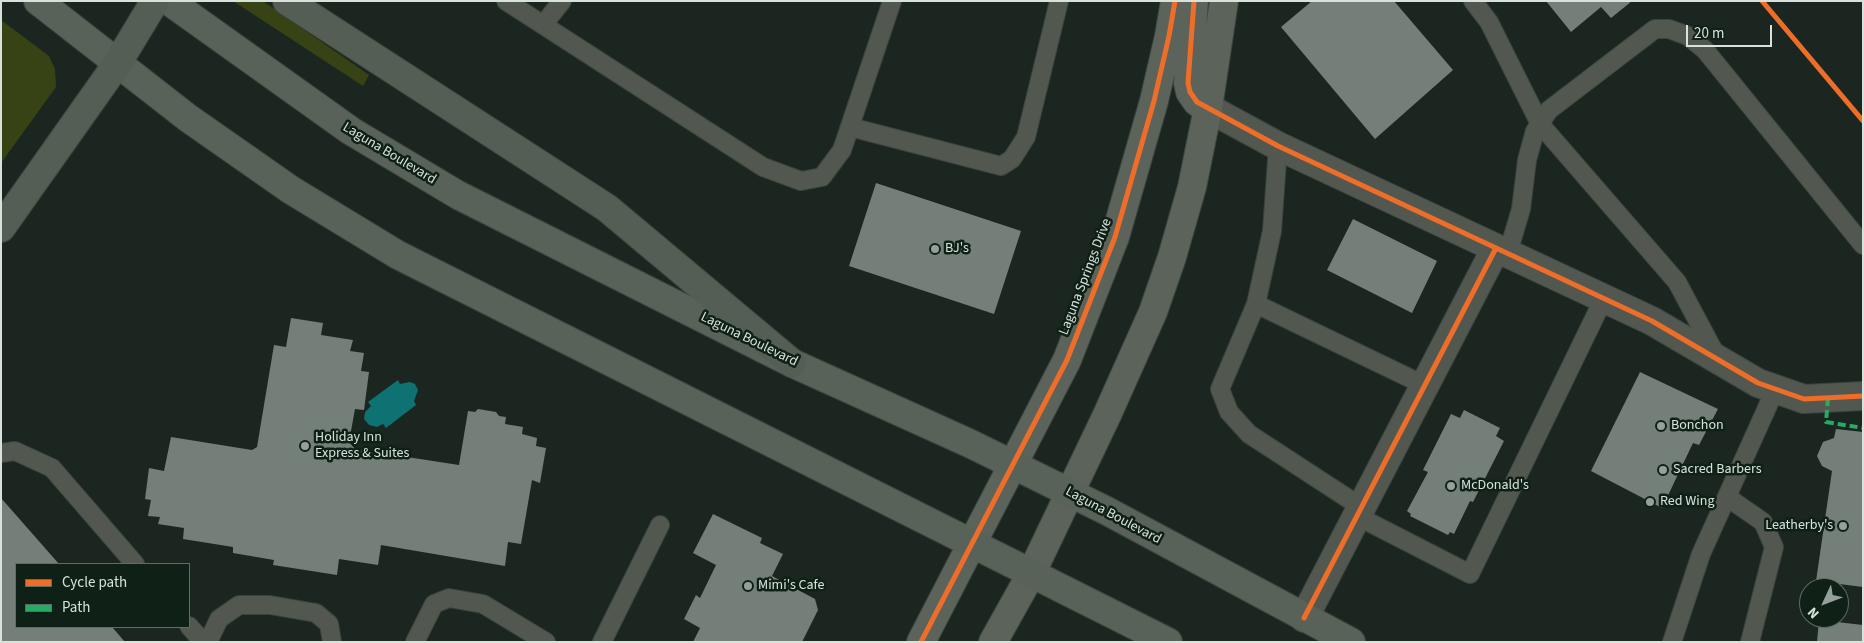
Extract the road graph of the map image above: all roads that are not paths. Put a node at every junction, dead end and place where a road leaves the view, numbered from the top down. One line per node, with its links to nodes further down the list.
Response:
1 (38, 1): 14 (main road)
2 (155, 1): 14 (highway)
3 (169, 1): 25 (main road, Laguna Boulevard)
4 (288, 1): 25 (highway)
5 (506, 1): 13 (lane)
6 (562, 1): 13 (lane)
7 (892, 1): 17 (lane)
8 (1059, 1): 17 (lane)
9 (1175, 1): 30 (street, Laguna Springs Drive)
10 (1194, 1): 15 (street)
11 (1224, 1): 15 (street)
12 (1473, 1): 16 (lane)
13 (543, 25): 17 (lane)
14 (117, 64): 19 (highway); 35 (main road)
15 (1208, 108): 18 (street); 31 (street)
16 (1540, 124): 20 (lane); 21 (lane); 24 (lane)
17 (850, 127)
18 (1278, 146): 21 (street); 23 (lane)
19 (1, 228)
20 (1863, 246)
21 (1502, 250): 22 (street); 26 (street)
22 (1604, 298): 24 (street); 33 (lane)
23 (1256, 304): 26 (lane); 33 (lane)
24 (1719, 360): 27 (street)
25 (792, 362): 30 (main road, Laguna Boulevard)
26 (1424, 385): 33 (street)
27 (1776, 390): 28 (street); 32 (lane)
28 (1863, 396)
29 (1, 453): 36 (lane)
30 (1012, 464): 31 (main road, Laguna Boulevard); 35 (street, Laguna Springs Drive)
31 (1070, 493): 37 (street); 38 (main road, Laguna Boulevard)
32 (1727, 497): 50 (lane); 51 (lane)
33 (1359, 512): 38 (street)
34 (660, 525): 45 (lane)
35 (970, 543): 37 (main road); 46 (street, Laguna Springs Drive)
36 (134, 563)
37 (1031, 574): 47 (street); 48 (main road)
38 (1304, 618): 49 (main road, Laguna Boulevard)
39 (190, 627): 40 (lane)
40 (203, 642)
41 (208, 642): 42 (lane)
42 (332, 642)
43 (415, 642): 44 (lane)
44 (546, 642)
45 (602, 642)
46 (921, 642)
47 (993, 642)
48 (1168, 642)
49 (1350, 642)
50 (1672, 642)
51 (1750, 642)

